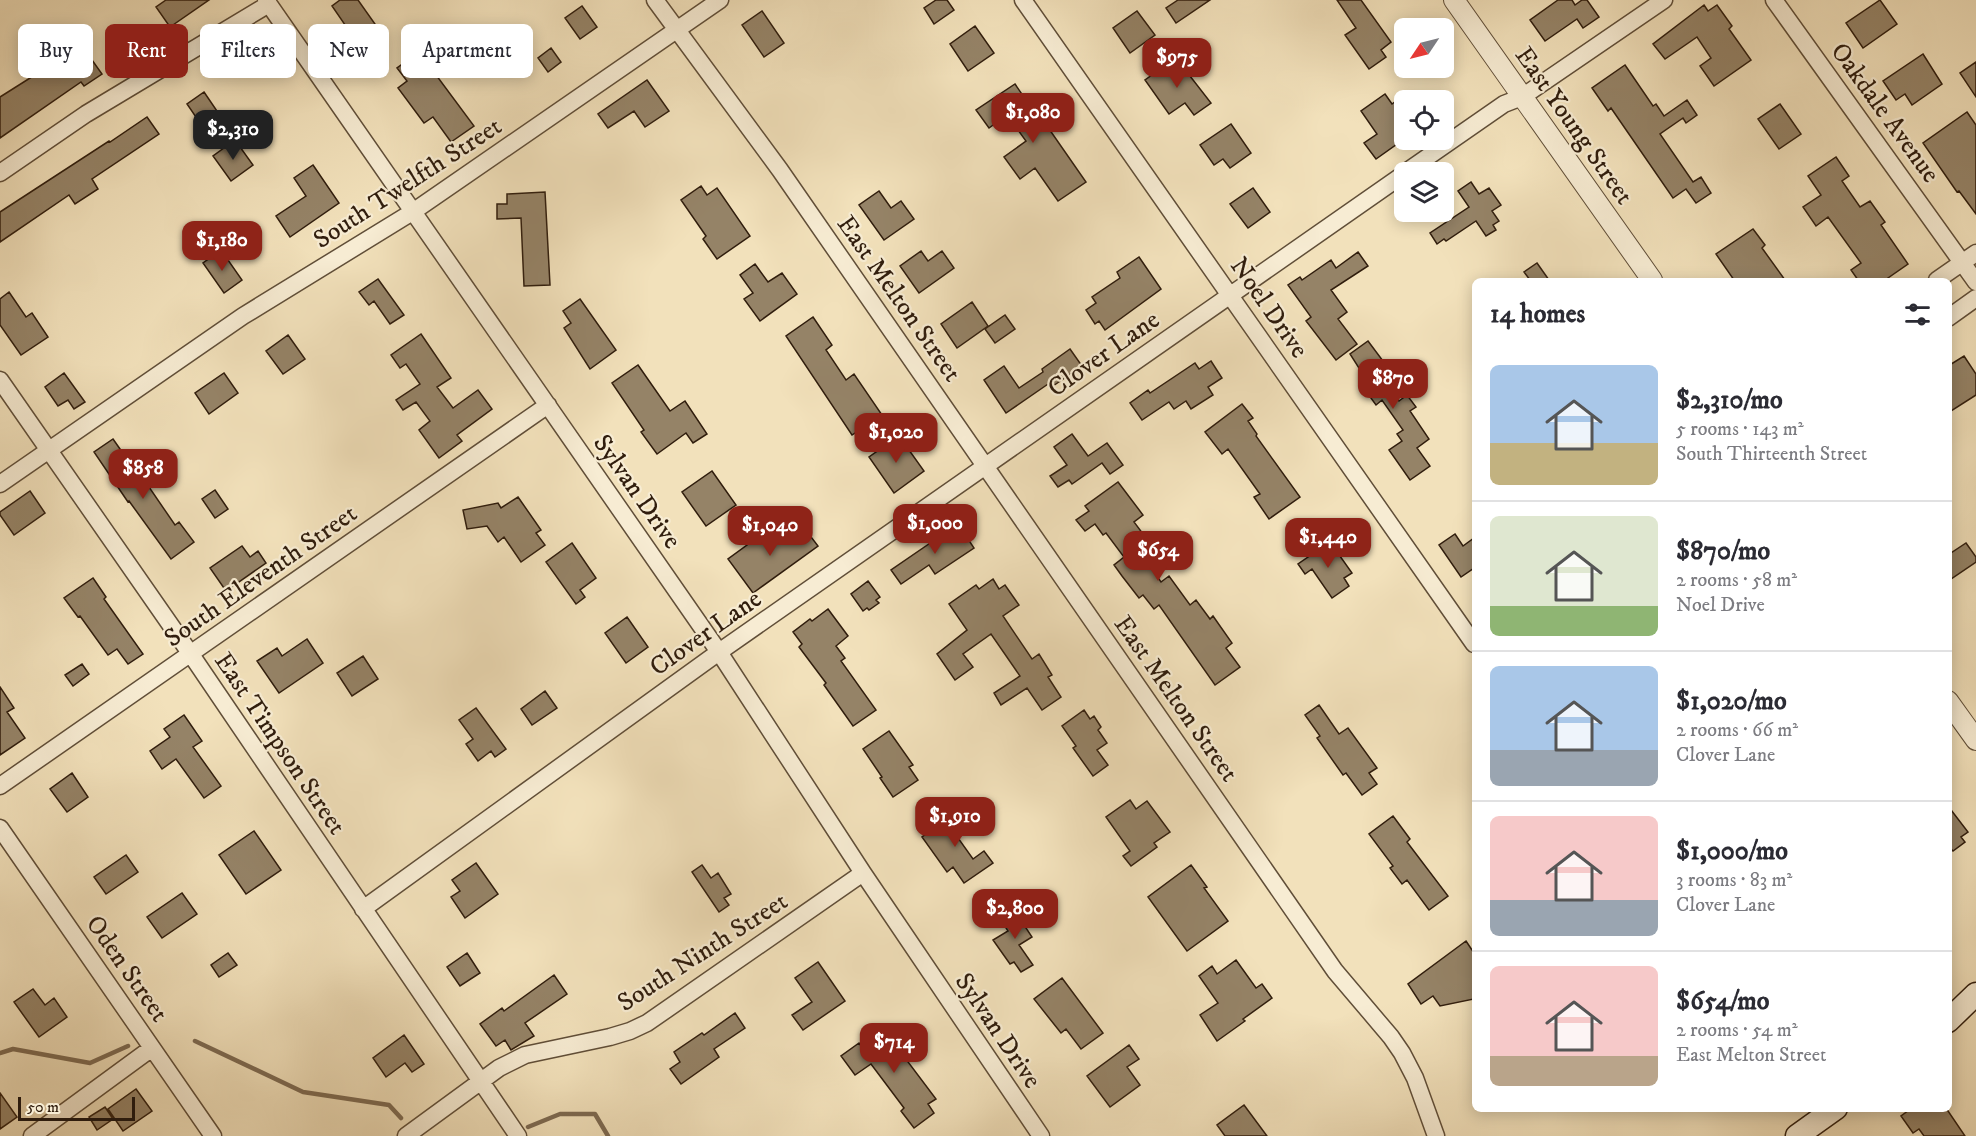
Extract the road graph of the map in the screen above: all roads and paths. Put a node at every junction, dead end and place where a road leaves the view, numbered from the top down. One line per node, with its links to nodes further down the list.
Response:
1 (655, 0): 8 (street, East Melton Street)
2 (720, 0): 8 (street, South Twelfth Street)
3 (1023, 0): 18 (street, Noel Drive)
4 (1454, 0): 9 (street, East Young Street)
5 (1664, 0): 9 (street, Clover Lane)
6 (1774, 0): 14 (street, Oakdale Avenue)
7 (268, 2): 11 (street); 13 (street, Sylvan Drive)
8 (676, 31): 13 (street, South Twelfth Street); 24 (street, East Melton Street)
9 (1522, 97): 10 (street, Clover Lane); 15 (street, East Young Street)
10 (1421, 162)
11 (0, 173)
12 (1394, 181): 18 (street, Clover Lane)
13 (414, 211): 22 (street, Sylvan Drive); 23 (street, South Twelfth Street)
14 (1969, 258): 16 (street); 17 (street, Oakdale Avenue)
15 (1652, 278)
16 (1940, 278)
17 (1976, 282)
18 (1231, 296): 24 (street, Clover Lane); 26 (street, Noel Drive)
19 (1976, 298): 20 (street)
20 (1952, 315)
21 (0, 380): 23 (street, East Timpson Street)
22 (548, 405): 27 (street, Sylvan Drive); 28 (street, South Eleventh Street)
23 (49, 450): 25 (street, South Twelfth Street); 28 (street, East Timpson Street)
24 (986, 466): 27 (street, Clover Lane); 47 (street, East Melton Street)
25 (0, 484)
26 (1472, 641)
27 (719, 652): 33 (street, Sylvan Drive); 34 (street, Clover Lane)
28 (190, 653): 31 (street, South Eleventh Street); 34 (street, East Timpson Street)
29 (1952, 707): 30 (street)
30 (1976, 740)
31 (0, 786)
32 (0, 828): 39 (street, Oden Street)
33 (863, 873): 40 (street, South Ninth Street); 46 (street, Sylvan Drive)
34 (363, 909): 40 (street, East Timpson Street)
35 (1976, 994): 37 (main road)
36 (1976, 1009): 38 (main road)
37 (1952, 1017)
38 (1952, 1024)
39 (152, 1048): 42 (street); 43 (street, Oden Street)
40 (480, 1081): 44 (street, South Ninth Street); 45 (street, East Timpson Street)
41 (1830, 1112): 48 (main road)
42 (32, 1136)
43 (213, 1136)
44 (406, 1136)
45 (518, 1136)
46 (1041, 1136)
47 (1436, 1136)
48 (1797, 1136)

